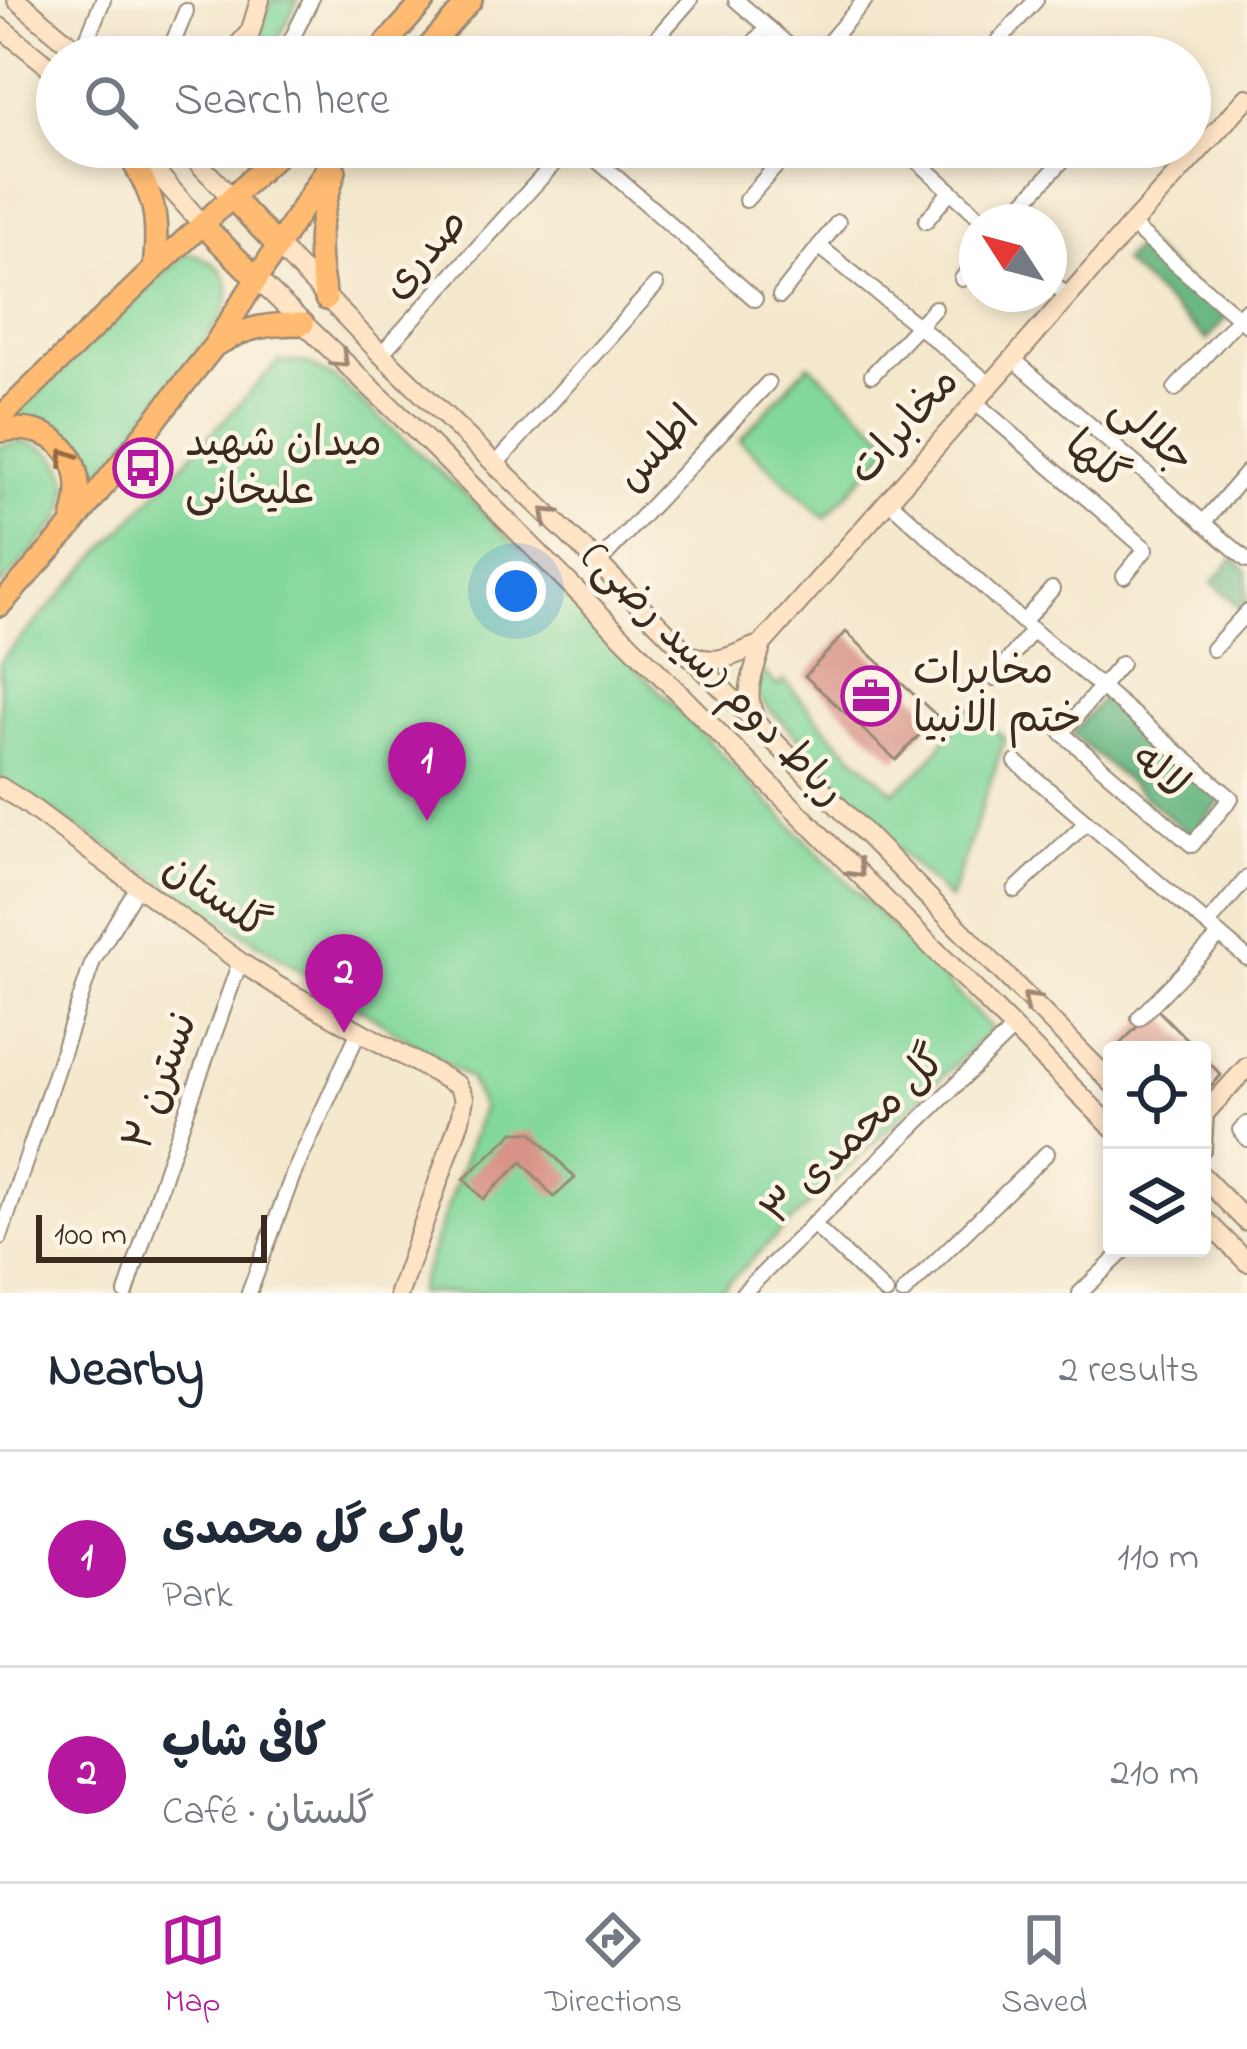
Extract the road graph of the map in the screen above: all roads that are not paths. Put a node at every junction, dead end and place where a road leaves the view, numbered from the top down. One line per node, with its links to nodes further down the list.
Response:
1 (103, 0): 16 (street)
2 (260, 0): 14 (main road)
3 (310, 0): 20 (street)
4 (424, 0): 21 (main road)
5 (471, 0): 22 (main road)
6 (690, 0): 23 (street)
7 (736, 0): 13 (street)
8 (865, 0): 26 (street)
9 (1036, 0): 27 (street)
10 (23, 2): 15 (main road)
11 (187, 11): 17 (street)
12 (0, 27): 28 (main road)
13 (767, 27): 24 (street); 25 (street)
14 (249, 33): 18 (main road); 19 (main road)
15 (61, 36)
16 (90, 36)
17 (176, 36)
18 (246, 36)
19 (249, 36)
20 (293, 36)
21 (392, 36)
22 (439, 36)
23 (658, 36)
24 (760, 36)
25 (778, 36)
26 (834, 36)
27 (1003, 36)
28 (36, 56)
29 (1247, 98): 30 (main road, مخابرات)
30 (1211, 137)
31 (140, 168): 56 (main road)
32 (154, 168): 52 (main road)
33 (156, 168): 34 (main road)
34 (183, 168)
35 (203, 168): 46 (main road)
36 (264, 168): 46 (main road)
37 (327, 168): 54 (main road)
38 (335, 168): 61 (main road)
39 (550, 168): 68 (street, صدری)
40 (606, 168): 62 (street)
41 (775, 168): 47 (street)
42 (925, 168): 45 (street)
43 (1056, 168): 49 (street)
44 (1183, 168): 53 (main road, مخابرات)
45 (950, 191): 48 (street); 50 (street)
46 (232, 198): 52 (main road); 54 (main road)
47 (746, 200)
48 (965, 204)
49 (1023, 204)
50 (926, 221)
51 (838, 222): 55 (street)
52 (203, 225): 56 (main road); 57 (main road)
53 (1131, 225): 60 (main road, مخابرات); 64 (street)
54 (278, 246): 57 (main road); 61 (main road, رباط دوم (سید رضی))
55 (819, 246): 59 (street); 66 (street)
56 (154, 268): 77 (main road)
57 (257, 279): 65 (main road, رباط دوم (سید رضی)); 67 (main road)
58 (656, 285): 79 (street)
59 (781, 296)
60 (1068, 297): 69 (main road, مخابرات)
61 (326, 299): 68 (main road, رباط دوم (سید رضی))
62 (755, 299)
63 (935, 308): 66 (street)
64 (1244, 317): 74 (street)
65 (303, 324): 67 (main road); 76 (main road, رباط دوم (سید رضی), one-way to 76)
66 (917, 326): 70 (street); 72 (street)
67 (214, 346): 83 (main road)
68 (381, 354): 73 (main road, رباط دوم (سید رضی))
69 (1012, 359): 72 (main road, مخابرات); 82 (street, جلالی)
70 (872, 374)
71 (768, 383): 85 (street, اطلس)
72 (990, 384): 75 (main road, مخابرات)
73 (413, 385): 76 (main road); 79 (main road, رباط دوم (سید رضی))
74 (1175, 389)
75 (975, 402): 81 (main road, مخابرات); 86 (street, گلها)
76 (393, 408): 108 (main road, رباط دوم (سید رضی), one-way to 108)
77 (0, 418)
78 (0, 431): 83 (main road, one-way to 78)
79 (496, 464): 85 (main road, رباط دوم (سید رضی), one-way to 79)
80 (1247, 472): 82 (street)
81 (887, 500): 90 (street, لاله); 91 (main road, مخابرات)
82 (1203, 523): 84 (street, جلالی)
83 (69, 530): 88 (main road)
84 (1247, 560)
85 (598, 563): 93 (main road, رباط دوم (سید رضی))
86 (1124, 576)
87 (1052, 589): 90 (street)
88 (0, 605)
89 (1247, 612): 92 (street)
90 (1028, 626): 95 (street); 96 (street, لاله)
91 (762, 644): 93 (main road); 97 (main road)
92 (1213, 649)
93 (688, 653): 97 (main road, رباط دوم (سید رضی))
94 (1121, 664): 96 (street, لاله)
95 (994, 678)
96 (1101, 687): 96 (street, لاله)
97 (758, 724): 111 (main road, رباط دوم (سید رضی), one-way to 97)
98 (1016, 762): 100 (street)
99 (0, 787): 102 (main road, گلستان)
100 (1087, 822): 103 (street); 104 (street)
101 (1247, 878): 104 (street)
102 (136, 887): 106 (main road, گلستان); 119 (street)
103 (1015, 890)
104 (1214, 929): 105 (street); 107 (street)
105 (1247, 958)
106 (240, 962): 109 (main road, گلستان); 122 (street, نسترن ۲)
107 (1139, 1018)
108 (1014, 1028): 113 (main road, رباط دوم (سید رضی)); 117 (street, گل محمدی ۳)
109 (359, 1030): 123 (street); 124 (main road, گلستان)
110 (1247, 1067): 112 (main road)
111 (1103, 1074)
112 (1211, 1105)
113 (1103, 1117)
114 (1047, 1153): 127 (street)
115 (1211, 1185): 116 (main road)
116 (1247, 1222)
117 (813, 1224): 125 (street, گل محمدی ۳); 126 (street)
118 (1211, 1226): 121 (main road)
119 (0, 1237)
120 (1118, 1257): 128 (street)
121 (1247, 1262)
122 (126, 1293)
123 (249, 1293)
124 (399, 1293)
125 (743, 1293)
126 (886, 1293)
127 (903, 1293)
128 (1081, 1293)

